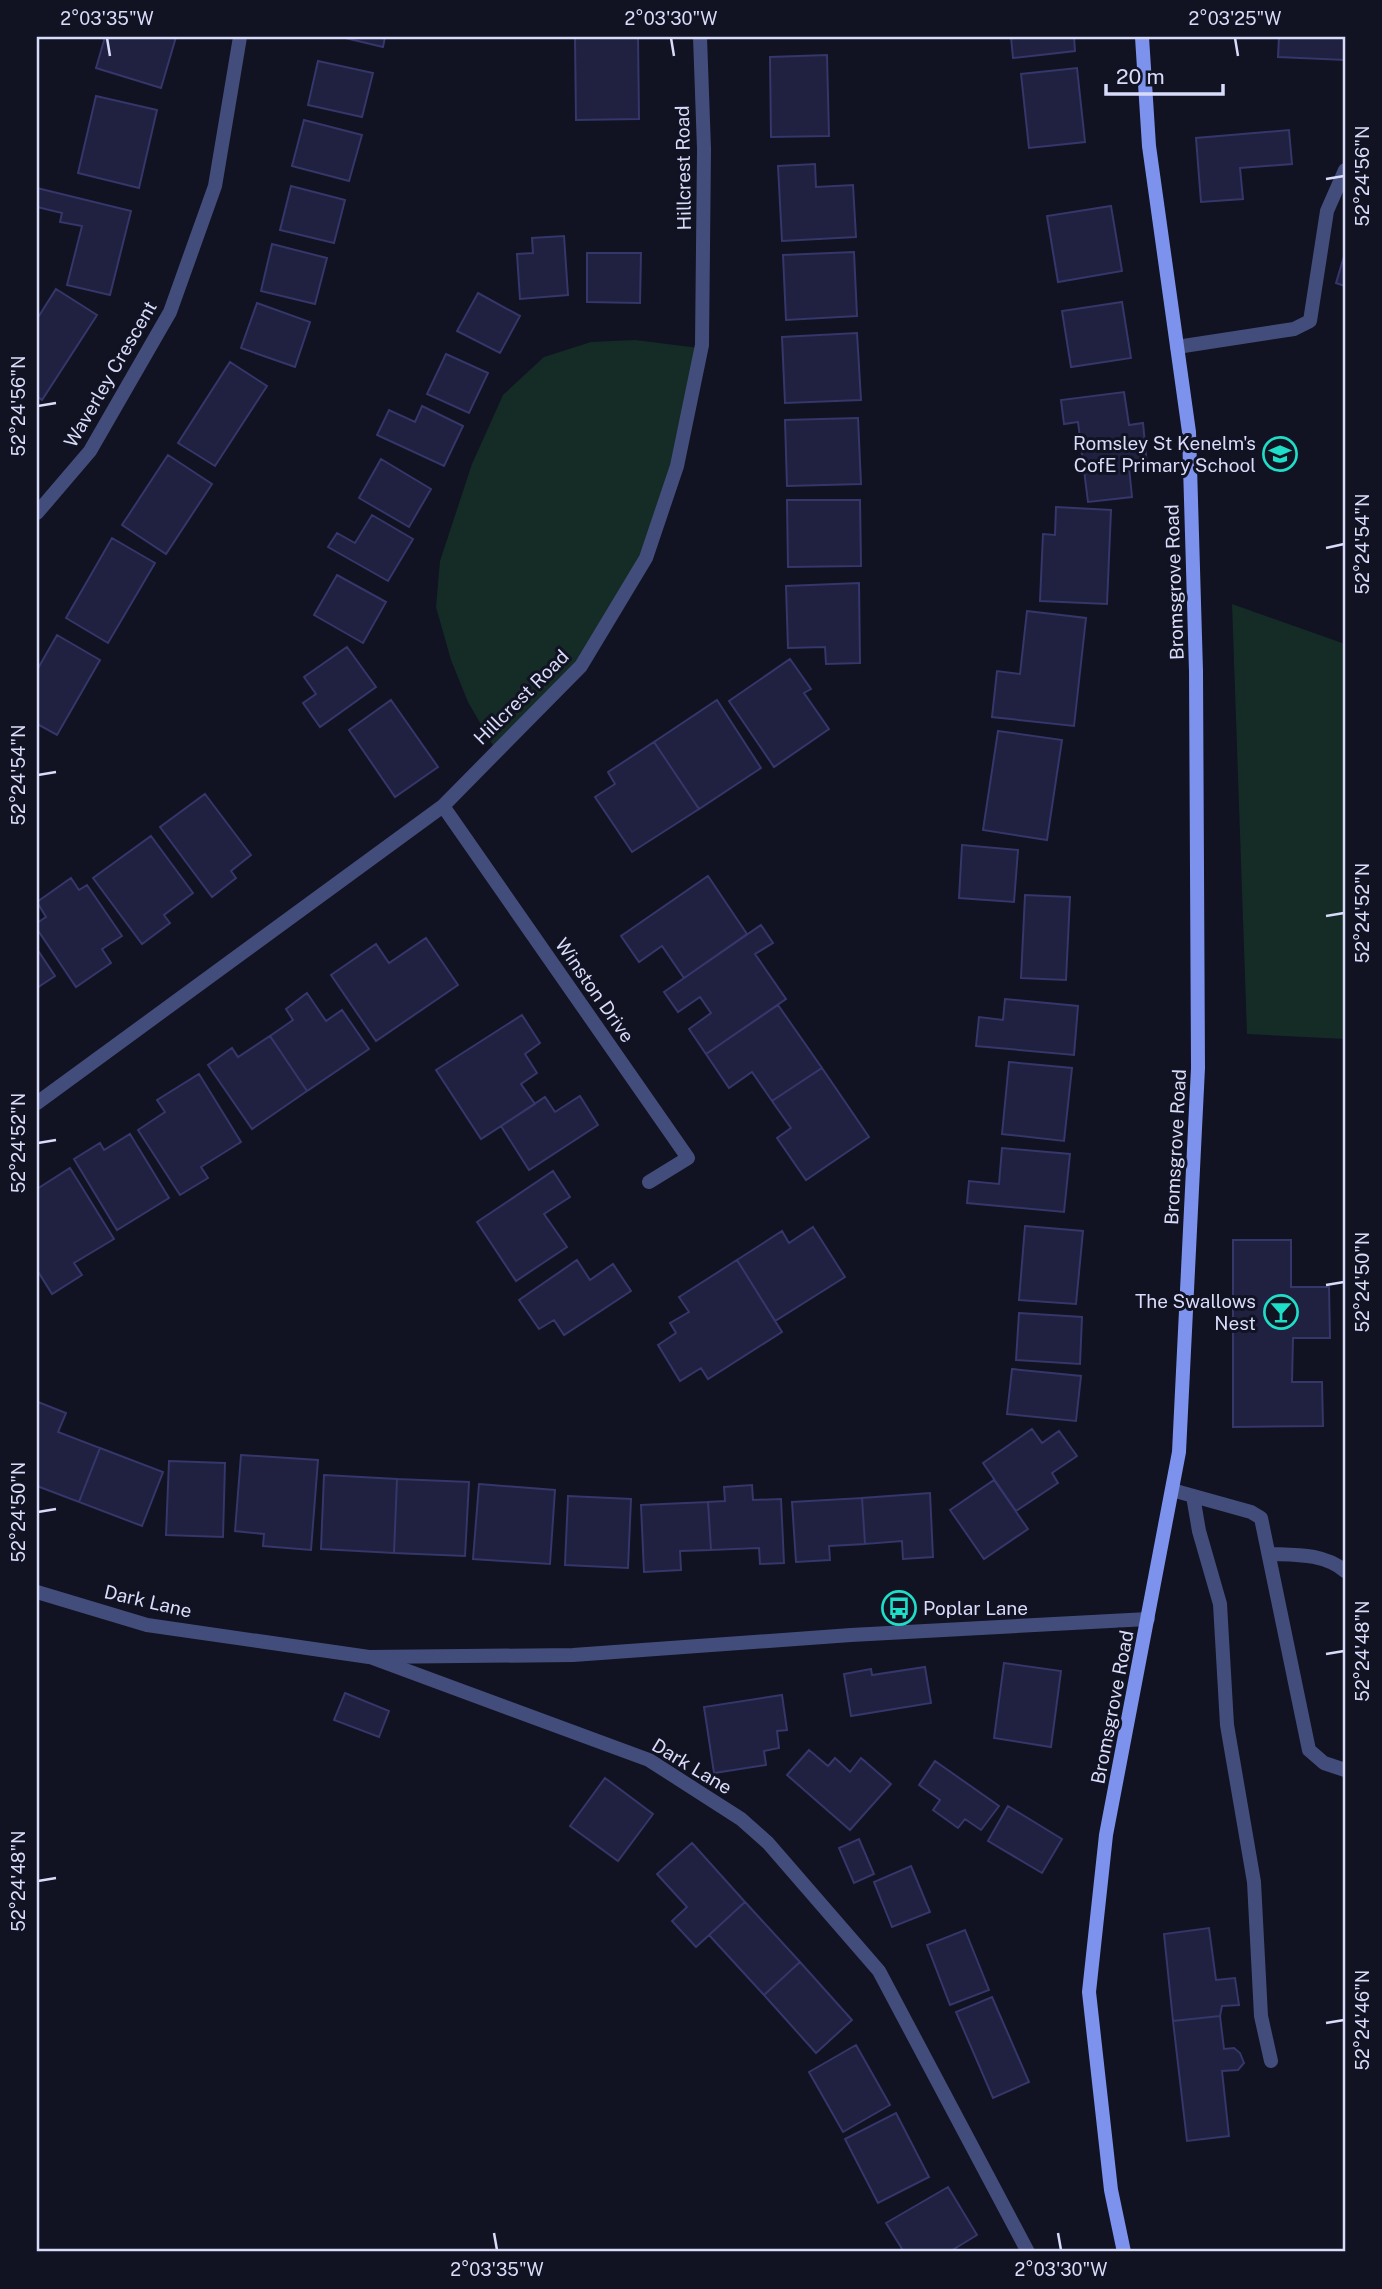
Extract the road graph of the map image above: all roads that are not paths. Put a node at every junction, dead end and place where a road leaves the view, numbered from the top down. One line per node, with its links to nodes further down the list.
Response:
1 (240, 37): 6 (street, Waverley Crescent)
2 (700, 37): 7 (street, Hillcrest Road)
3 (1142, 37): 5 (main road, Bromsgrove Road)
4 (1345, 170): 5 (street)
5 (1177, 347): 10 (main road, Bromsgrove Road)
6 (37, 513)
7 (443, 806): 8 (street, Hillcrest Road); 9 (street, Winston Drive)
8 (37, 1103)
9 (649, 1182)
10 (1172, 1490): 11 (street); 15 (main road, Bromsgrove Road)
11 (1193, 1496): 12 (street); 18 (street)
12 (1269, 1555): 13 (street); 17 (street)
13 (1345, 1571)
14 (37, 1592): 16 (street, Dark Lane)
15 (1148, 1619): 16 (street); 20 (main road, Bromsgrove Road)
16 (369, 1657): 19 (street, Dark Lane)
17 (1345, 1770)
18 (1271, 2061)
19 (1027, 2252)
20 (1124, 2252)

